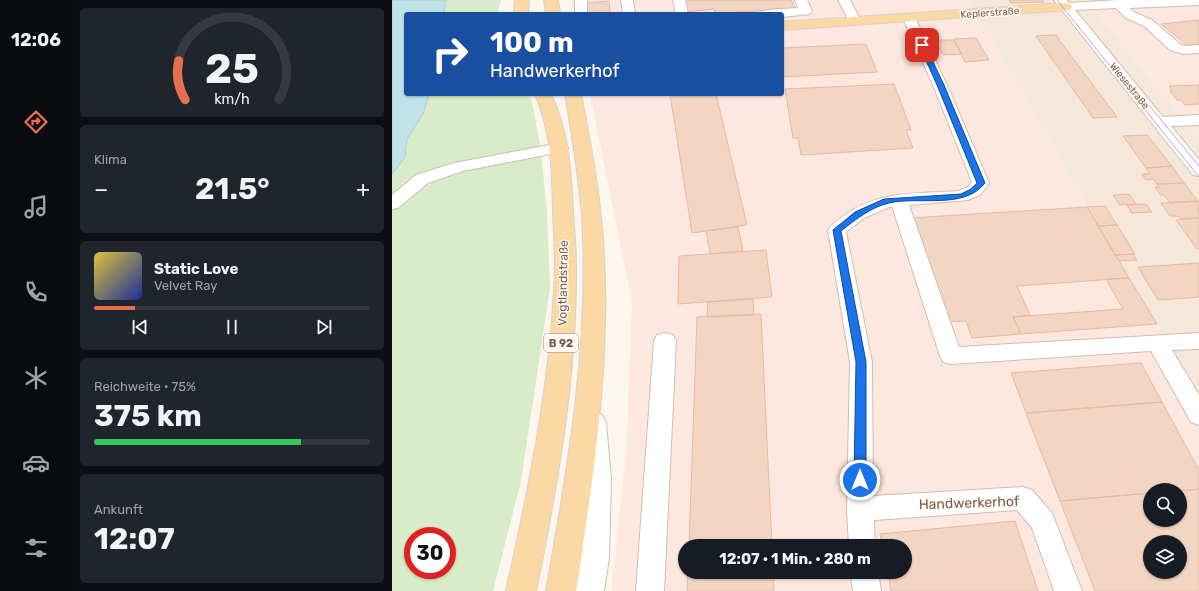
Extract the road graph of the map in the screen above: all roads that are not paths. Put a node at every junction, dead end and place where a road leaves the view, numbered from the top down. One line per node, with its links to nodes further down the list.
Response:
1 (522, 0): 11 (main road)
2 (551, 0): 12 (main road)
3 (581, 0): 13 (street)
4 (627, 0): 14 (street)
5 (679, 0): 15 (street)
6 (801, 0): 16 (street)
7 (844, 0): 18 (street)
8 (1199, 1): 10 (street, Keplerstraße)
9 (1063, 4): 10 (street, Keplerstraße); 17 (main road, Keplerstraße); 24 (street, Wiesestraße)
10 (1118, 4): 20 (street)
11 (521, 12)
12 (553, 12)
13 (581, 12)
14 (628, 12)
15 (682, 12)
16 (784, 13)
17 (909, 18): 18 (main road, Keplerstraße); 27 (street)
18 (855, 21): 19 (main road, Keplerstraße)
19 (784, 26)
20 (1199, 49)
21 (544, 96): 25 (main road, Vogtlandstraße / B 92)
22 (573, 96): 32 (main road, B 92)
23 (1199, 120): 24 (street)
24 (1159, 122): 26 (street, Wiesestraße)
25 (560, 148): 28 (street); 37 (main road, Vogtlandstraße / B 92)
26 (1199, 171)
27 (899, 200): 31 (street); 34 (street)
28 (392, 204)
29 (1199, 340): 31 (street)
30 (665, 341): 40 (street)
31 (1157, 343): 33 (street)
32 (590, 385): 38 (main road, B 92); 39 (street)
33 (1199, 415)
34 (860, 509): 35 (street); 42 (street, Handwerkerhof)
35 (862, 539)
36 (865, 579): 41 (street)
37 (521, 591)
38 (561, 591)
39 (590, 591)
40 (650, 591)
41 (867, 591)
42 (1068, 591)

